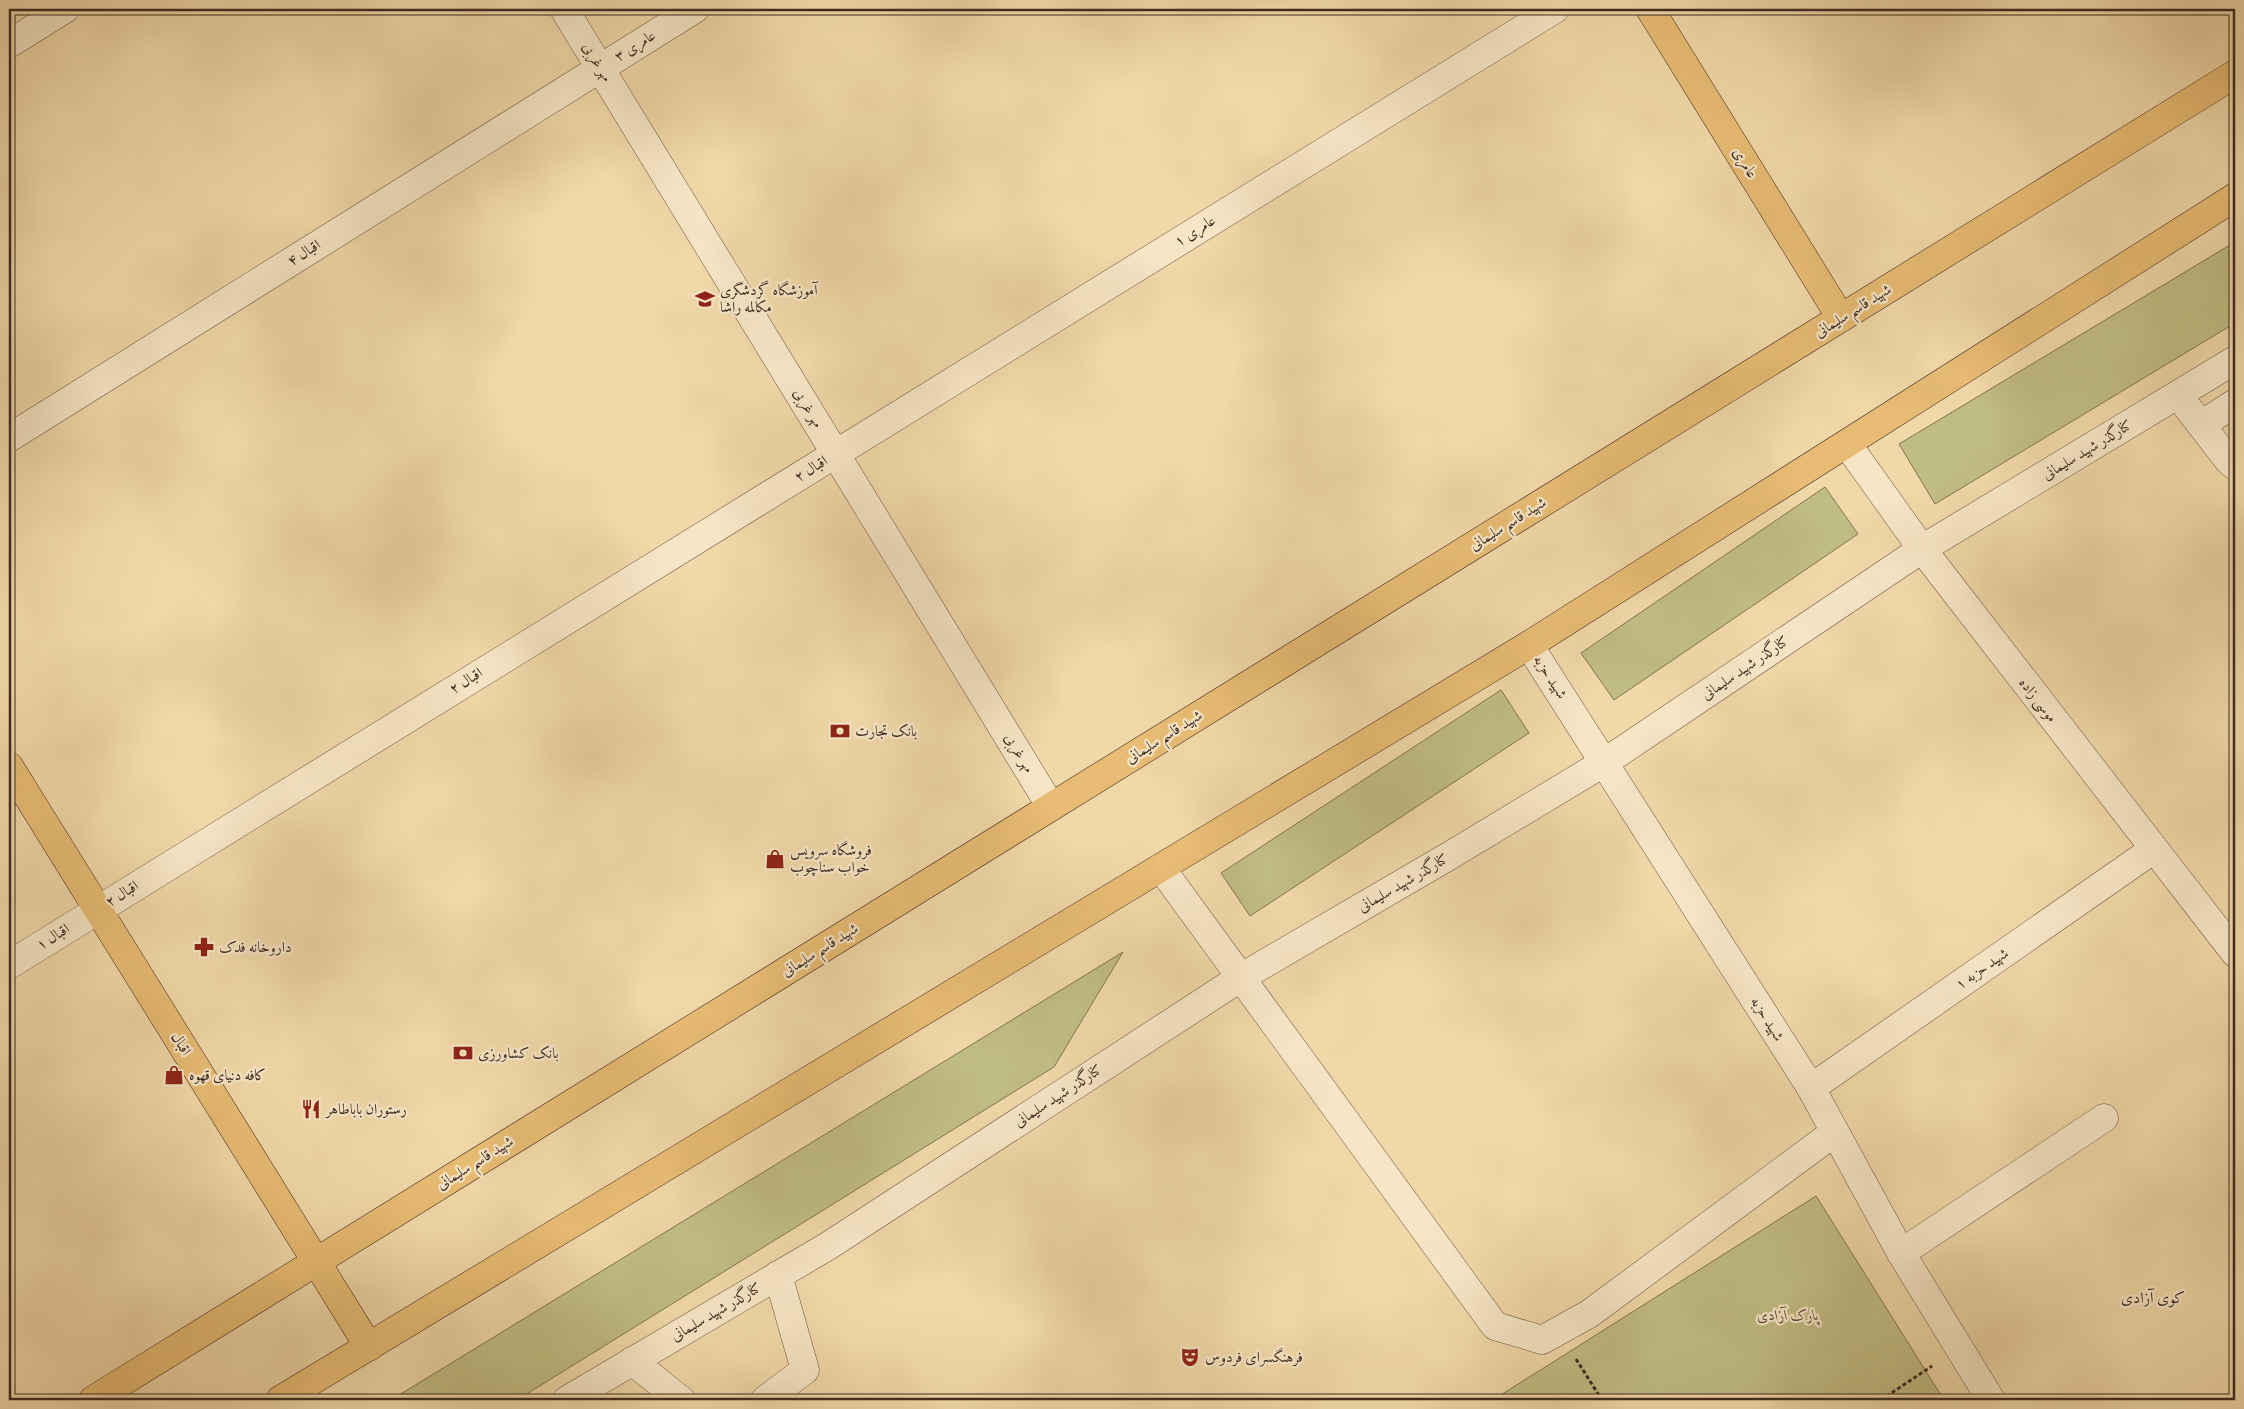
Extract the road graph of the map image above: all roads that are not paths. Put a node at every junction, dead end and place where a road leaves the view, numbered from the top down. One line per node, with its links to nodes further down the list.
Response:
1 (65, 9): 6 (street)
2 (564, 9): 7 (street, مهر غربی)
3 (695, 9): 7 (street, عامری ۳)
4 (1555, 9): 17 (street, عامری ۱)
5 (1650, 9): 10 (main road, عامری)
6 (9, 44)
7 (600, 68): 15 (street, اقبال ۴); 17 (street, مهر غربی)
8 (2235, 74): 10 (main road, شهید قاسم سلیمانی)
9 (2235, 197): 16 (main road)
10 (1841, 318): 23 (main road, شهید قاسم سلیمانی)
11 (2235, 360): 12 (street, کنارگذر شهید سلیمانی)
12 (2178, 395): 14 (street); 19 (street, کنارگذر شهید سلیمانی)
13 (2235, 403): 14 (street)
14 (2201, 425): 18 (street)
15 (9, 438)
16 (1847, 444): 19 (street, موسی زاده); 20 (main road)
17 (835, 454): 23 (street, مهر غربی); 26 (street, اقبال ۲)
18 (2235, 466)
19 (1922, 549): 21 (street, کنارگذر شهید سلیمانی); 24 (street, موسی زاده)
20 (1529, 645): 21 (street, شهید حزبه); 25 (main road)
21 (1605, 762): 29 (street, کنارگذر شهید سلیمانی); 30 (street, شهید حزبه)
22 (9, 766): 26 (main road, اقبال)
23 (1051, 807): 34 (main road, شهید قاسم سلیمانی)
24 (2154, 849): 27 (street, موسی زاده); 30 (street, شهید حزبه ۱)
25 (1160, 868): 29 (street); 36 (main road)
26 (98, 909): 28 (street, اقبال ۱); 34 (main road, اقبال)
27 (2234, 948)
28 (9, 965)
29 (1240, 978): 32 (street); 35 (street, کنارگذر شهید سلیمانی)
30 (1811, 1088): 32 (street, شهید حزبه)
31 (2104, 1118): 33 (street)
32 (1835, 1132): 33 (street, شهید حزبه)
33 (1901, 1253): 43 (street, شهید حزبه)
34 (317, 1262): 36 (main road, اقبال); 38 (main road, شهید قاسم سلیمانی)
35 (778, 1276): 37 (street, کنارگذر شهید سلیمانی); 42 (street)
36 (369, 1347): 39 (main road)
37 (632, 1361): 40 (street, کنارگذر شهید سلیمانی); 41 (street)
38 (93, 1400)
39 (280, 1400)
40 (566, 1400)
41 (681, 1400)
42 (765, 1400)
43 (1991, 1400)

